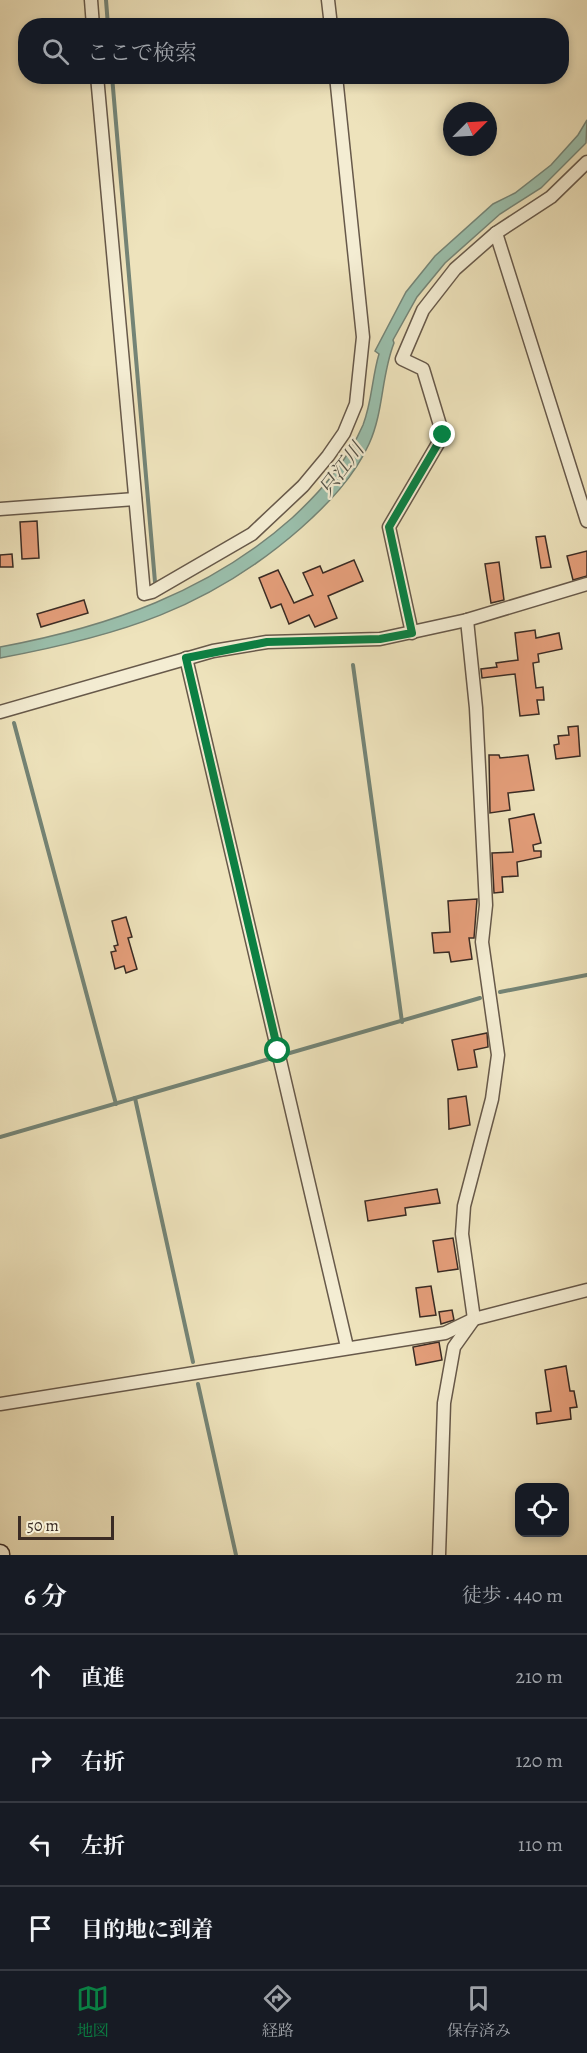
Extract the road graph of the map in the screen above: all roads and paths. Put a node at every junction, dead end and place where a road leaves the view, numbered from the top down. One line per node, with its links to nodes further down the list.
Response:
1 (91, 0): 3 (street)
2 (328, 0): 4 (street)
3 (92, 18)
4 (330, 18)
5 (99, 84): 9 (street)
6 (337, 84): 9 (street)
7 (587, 162): 8 (street)
8 (496, 233): 11 (street); 14 (street)
9 (135, 499): 10 (street)
10 (0, 509)
11 (587, 522)
12 (587, 584): 13 (street)
13 (467, 620): 14 (street); 18 (street)
14 (412, 633): 15 (street)
15 (186, 658): 16 (street); 19 (street)
16 (0, 712)
17 (587, 1290): 18 (street)
18 (474, 1319): 19 (street); 21 (street)
19 (347, 1347): 20 (street)
20 (0, 1404)
21 (439, 1555)

